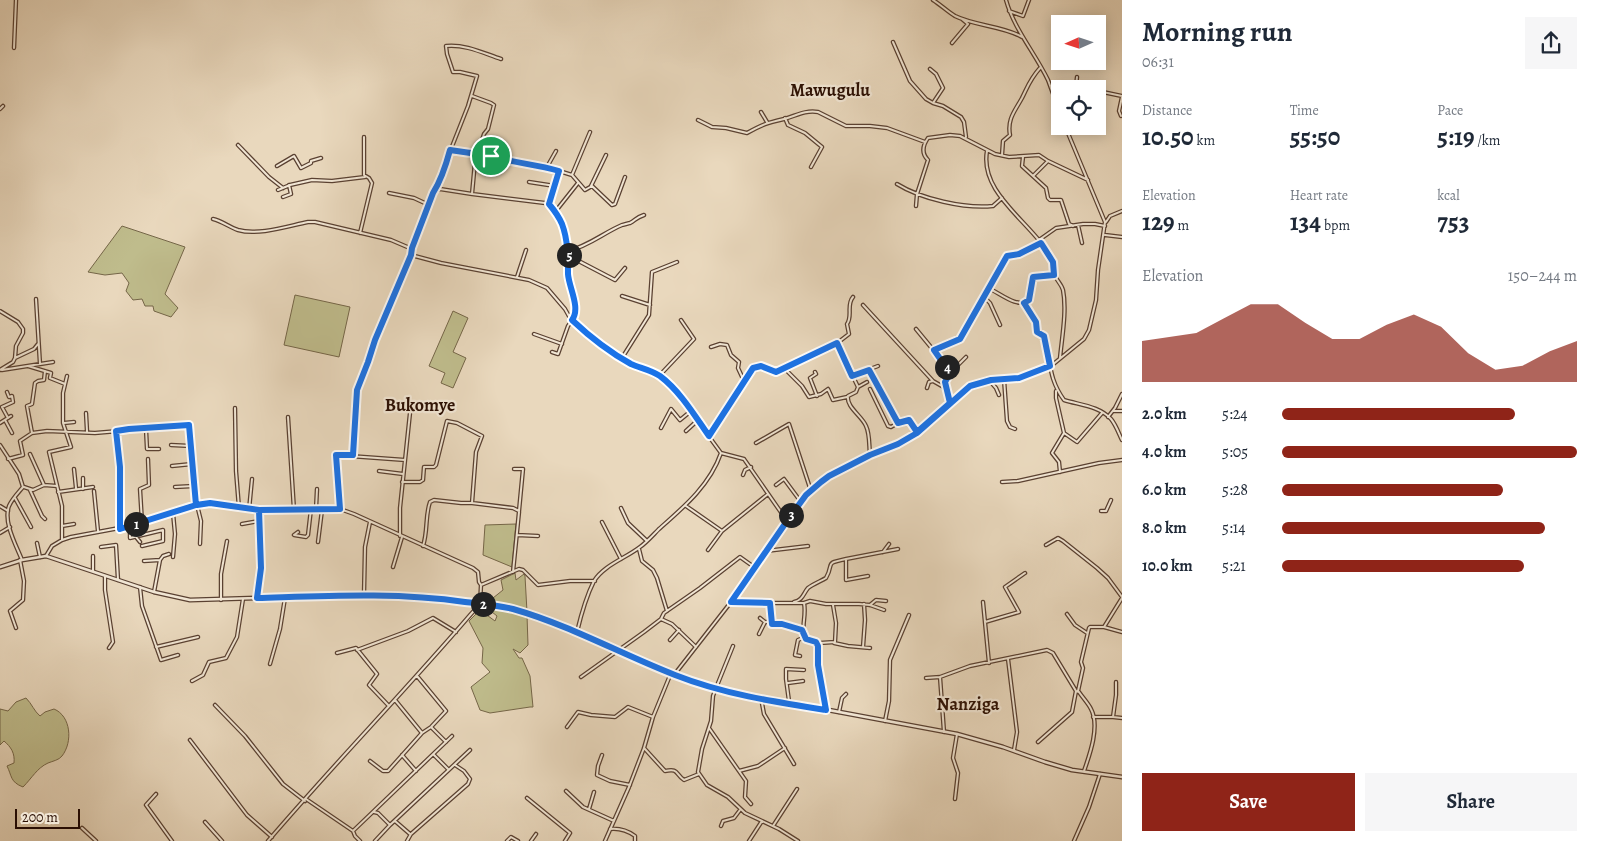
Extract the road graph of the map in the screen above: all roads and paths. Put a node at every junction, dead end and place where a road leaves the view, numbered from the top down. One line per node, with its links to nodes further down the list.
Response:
1 (16, 0): 10 (street)
2 (933, 0): 6 (street)
3 (1006, 0): 5 (street)
4 (1029, 0): 5 (street)
5 (1009, 11): 7 (street)
6 (955, 16): 7 (street); 9 (street)
7 (1024, 38): 12 (street)
8 (893, 42): 20 (street)
9 (952, 43)
10 (14, 48)
11 (501, 59): 18 (street)
12 (1040, 68): 16 (street); 39 (street)
13 (930, 69): 20 (street)
14 (1078, 77): 15 (street)
15 (1077, 80)
16 (1051, 89)
17 (1106, 92): 19 (street)
18 (472, 96): 34 (street); 37 (street)
19 (1122, 97): 24 (street)
20 (933, 103): 31 (street)
21 (3, 106): 22 (street)
22 (0, 109)
23 (761, 112): 27 (street)
24 (1121, 116)
25 (785, 118): 27 (street); 32 (street); 45 (street)
26 (698, 120): 27 (street)
27 (767, 122)
28 (590, 132): 47 (street)
29 (1069, 135): 51 (street)
30 (364, 137): 49 (street)
31 (966, 138): 32 (street); 36 (street)
32 (925, 142): 63 (street)
33 (238, 145): 58 (street)
34 (450, 150): 37 (street); 59 (street)
35 (556, 151): 44 (street)
36 (987, 151): 39 (street); 65 (street)
37 (477, 155): 44 (street); 62 (street)
38 (606, 155): 57 (street)
39 (1002, 156): 40 (street)
40 (1024, 157): 42 (street); 48 (street)
41 (321, 158): 43 (street)
42 (1048, 161): 48 (street); 51 (street)
43 (277, 166)
44 (547, 167): 46 (street)
45 (811, 167)
46 (559, 171): 47 (street); 56 (street)
47 (572, 175): 53 (street)
48 (1033, 176): 75 (street)
49 (368, 177): 55 (street); 77 (street)
50 (626, 177): 57 (street)
51 (1088, 180): 73 (street)
52 (529, 182): 56 (street)
53 (578, 183): 57 (street); 70 (street)
54 (897, 184): 63 (street)
55 (289, 186): 58 (street); 64 (street)
56 (555, 186): 67 (street)
57 (591, 186)
58 (283, 188): 60 (street)
59 (437, 189): 62 (street); 66 (street)
60 (278, 190)
61 (389, 193): 66 (street)
62 (472, 194): 67 (street)
63 (917, 194): 65 (street); 68 (street)
64 (283, 198)
65 (1002, 198): 80 (street)
66 (429, 204): 83 (street)
67 (549, 204): 70 (street)
68 (916, 206)
69 (1122, 211): 73 (street)
70 (555, 212): 85 (street)
71 (644, 215): 85 (street)
72 (213, 219): 77 (street)
73 (1105, 222): 76 (street)
74 (1078, 225): 75 (street); 76 (street); 82 (street)
75 (1073, 226): 80 (street)
76 (1105, 226): 78 (street)
77 (360, 233): 83 (street)
78 (1104, 234): 79 (street); 115 (street)
79 (1122, 237)
80 (1039, 240): 81 (street)
81 (1041, 243): 90 (street); 92 (street)
82 (1082, 243)
83 (412, 248): 86 (street)
84 (526, 250): 91 (street)
85 (568, 251): 87 (street)
86 (411, 255): 91 (street); 182 (street)
87 (569, 256): 89 (street); 101 (street)
88 (678, 262): 99 (street)
89 (625, 268)
90 (1054, 275): 97 (street); 115 (street)
91 (517, 277): 101 (street)
92 (988, 288): 95 (street); 97 (street)
93 (622, 296): 99 (street)
94 (853, 297): 108 (street)
95 (984, 297): 103 (street); 110 (street)
96 (36, 300): 106 (street)
97 (1024, 303): 120 (street)
98 (864, 304): 133 (street)
99 (650, 305): 114 (street)
100 (0, 311): 113 (street)
101 (572, 320): 107 (street); 114 (street)
102 (681, 320): 128 (street)
103 (1000, 325)
104 (916, 329): 110 (street)
105 (534, 334): 107 (street)
106 (38, 344): 113 (street); 117 (street)
107 (562, 344): 111 (street)
108 (836, 344): 121 (street); 129 (street)
109 (711, 347): 132 (street)
110 (934, 350): 126 (street)
111 (552, 352)
112 (966, 357): 126 (street)
113 (15, 358): 122 (street)
114 (622, 358): 128 (street)
115 (1060, 358): 120 (street)
116 (53, 362): 117 (street)
117 (40, 364): 118 (street)
118 (28, 366): 122 (street); 124 (street)
119 (878, 366): 123 (street)
120 (1050, 366): 130 (street); 140 (street)
121 (784, 368): 132 (street); 144 (street)
122 (0, 370)
123 (869, 370): 129 (street); 161 (street)
124 (46, 371): 135 (street); 172 (street)
125 (815, 372): 144 (street)
126 (950, 373): 139 (street)
127 (67, 376): 135 (street)
128 (659, 376): 148 (street)
129 (852, 376): 136 (street)
130 (1004, 379): 131 (street); 164 (street)
131 (989, 380): 143 (street); 146 (street)
132 (744, 381): 173 (street)
133 (933, 381): 137 (street); 139 (street)
134 (867, 382): 136 (street)
135 (65, 384): 160 (street)
136 (858, 388): 145 (street)
137 (927, 388)
138 (870, 389): 161 (street)
139 (947, 389): 146 (street)
140 (1056, 389): 152 (street); 171 (street)
141 (8, 392): 156 (street)
142 (1122, 394): 149 (street)
143 (999, 395)
144 (817, 396): 145 (street)
145 (847, 397): 183 (street)
146 (950, 403): 169 (street)
147 (235, 408): 223 (street)
148 (691, 411): 157 (street); 163 (street)
149 (1113, 411): 150 (street); 155 (street)
150 (1122, 411)
151 (86, 413): 165 (street)
152 (1103, 413): 155 (street); 171 (street)
153 (410, 414): 186 (street)
154 (288, 417): 231 (street)
155 (1108, 417): 174 (street)
156 (8, 418): 159 (street); 170 (street)
157 (698, 420): 167 (street); 173 (street)
158 (74, 422): 160 (street)
159 (0, 423)
160 (63, 423): 168 (street)
161 (898, 423): 169 (street)
162 (146, 428): 166 (street); 178 (street); 179 (street)
163 (660, 428)
164 (1015, 429)
165 (87, 431): 166 (street); 168 (street)
166 (116, 431): 248 (street)
167 (686, 431)
168 (65, 432): 172 (street); 203 (street)
169 (917, 432): 183 (street)
170 (12, 433)
171 (1064, 433): 194 (street)
172 (32, 434): 184 (street)
173 (709, 436): 180 (street)
174 (1122, 440)
175 (756, 443): 213 (street)
176 (171, 445): 178 (street)
177 (0, 446): 184 (street)
178 (191, 446): 188 (street)
179 (159, 449)
180 (721, 453): 190 (street); 222 (street)
181 (30, 454): 201 (street)
182 (353, 455): 186 (street); 228 (street)
183 (870, 455): 213 (street)
184 (8, 459): 205 (street)
185 (148, 459): 239 (street)
186 (404, 460): 195 (street)
187 (1122, 460): 194 (street)
188 (192, 464): 189 (street); 204 (street)
189 (172, 466)
190 (751, 467): 196 (street); 215 (street)
191 (74, 468): 211 (street)
192 (514, 469): 233 (street)
193 (379, 471): 195 (street)
194 (1060, 472): 200 (street)
195 (403, 474): 199 (street)
196 (744, 475)
197 (83, 478): 208 (street)
198 (252, 479): 229 (street)
199 (402, 482): 219 (street); 254 (street)
200 (1002, 482)
201 (44, 485): 203 (street); 210 (street)
202 (776, 485): 218 (street)
203 (57, 486): 214 (street)
204 (194, 486): 207 (street); 220 (street)
205 (23, 487): 210 (street); 216 (street)
206 (93, 487): 208 (street)
207 (175, 487)
208 (83, 489): 211 (street)
209 (317, 489): 226 (street)
210 (30, 490): 236 (street)
211 (76, 490): 214 (street)
212 (94, 491): 250 (street)
213 (811, 491): 218 (street)
214 (58, 492): 244 (street)
215 (768, 494): 238 (street); 249 (street)
216 (14, 497): 232 (street); 247 (street)
217 (1111, 500): 234 (street)
218 (801, 502): 238 (street)
219 (472, 503): 233 (street); 267 (street)
220 (196, 505): 223 (street); 235 (street); 263 (street)
221 (0, 506): 232 (street)
222 (686, 506): 249 (street); 259 (street)
223 (239, 508): 229 (street)
224 (621, 508): 259 (street)
225 (311, 509): 226 (street); 231 (street); 251 (street)
226 (316, 509): 227 (street)
227 (322, 509): 228 (street); 261 (street)
228 (340, 509): 240 (street)
229 (249, 510): 230 (street)
230 (259, 510): 231 (street); 237 (street)
231 (294, 510)
232 (8, 511): 246 (street)
233 (519, 511): 253 (street)
234 (1101, 511)
235 (173, 513): 239 (street); 279 (street)
236 (44, 519)
237 (259, 521): 243 (street); 300 (street)
238 (787, 521): 273 (street)
239 (142, 522): 245 (street)
240 (370, 522): 254 (street); 298 (street)
241 (602, 522): 280 (street)
242 (74, 524): 244 (street)
243 (242, 524)
244 (62, 526): 257 (street)
245 (130, 526): 248 (street); 256 (street)
246 (10, 527): 252 (street); 281 (street)
247 (30, 527)
248 (120, 529): 250 (street)
249 (722, 531): 272 (street)
250 (98, 532): 257 (street)
251 (298, 532)
252 (0, 533)
253 (517, 535): 255 (street); 289 (street)
254 (401, 536): 267 (street); 287 (street)
255 (538, 536)
256 (136, 537): 260 (street); 266 (street)
257 (62, 540): 276 (street)
258 (226, 541): 303 (street)
259 (647, 541): 270 (street)
260 (140, 542)
261 (318, 542)
262 (37, 543): 278 (street)
263 (200, 544)
264 (889, 544): 274 (street)
265 (1046, 545): 301 (street)
266 (142, 546)
267 (423, 546): 295 (street)
268 (808, 546): 273 (street)
269 (101, 547): 293 (street)
270 (639, 548): 280 (street); 315 (street)
271 (898, 549): 274 (street)
272 (708, 550)
273 (766, 551): 286 (street)
274 (884, 552): 283 (street)
275 (169, 554): 282 (street)
276 (46, 556): 278 (street); 288 (street)
277 (93, 556): 288 (street)
278 (40, 557): 281 (street)
279 (173, 558)
280 (621, 559): 294 (street)
281 (21, 560): 285 (street); 324 (street)
282 (160, 560): 284 (street); 297 (street)
283 (846, 560): 292 (street); 306 (street)
284 (144, 561)
285 (0, 567)
286 (755, 567): 305 (street); 315 (street)
287 (393, 568)
288 (93, 572): 291 (street)
289 (513, 572): 294 (street); 295 (street)
290 (1025, 573): 322 (street)
291 (105, 576): 293 (street); 342 (street)
292 (868, 576)
293 (118, 580): 296 (street)
294 (595, 581): 327 (street)
295 (482, 585): 310 (street)
296 (140, 587): 297 (street); 340 (street)
297 (154, 592): 303 (street)
298 (364, 595): 299 (street); 310 (street)
299 (285, 597): 300 (street); 352 (street)
300 (257, 598): 302 (street)
301 (1122, 598): 323 (street)
302 (244, 599): 303 (street); 360 (street)
303 (221, 600)
304 (886, 601): 313 (street)
305 (731, 602): 308 (street); 341 (street)
306 (794, 602): 308 (street); 309 (street)
307 (983, 602): 322 (street)
308 (770, 603): 321 (street)
309 (804, 603): 312 (street); 328 (street)
310 (480, 604): 326 (street); 327 (street)
311 (864, 604): 312 (street); 313 (street); 343 (street)
312 (833, 605): 337 (street)
313 (870, 605): 314 (street)
314 (884, 610)
315 (667, 611): 319 (street)
316 (1067, 614): 330 (street)
317 (909, 615): 378 (street)
318 (760, 618): 320 (street)
319 (661, 619): 325 (street); 346 (street)
320 (765, 622): 321 (street); 331 (street)
321 (771, 622): 328 (street)
322 (985, 622): 351 (street)
323 (1104, 627): 329 (street); 330 (street)
324 (16, 628)
325 (679, 630): 334 (street); 341 (street)
326 (456, 632): 345 (street); 356 (street)
327 (577, 632): 346 (street)
328 (804, 632): 332 (street)
329 (1122, 632)
330 (1086, 633): 365 (street)
331 (758, 634)
332 (805, 636): 335 (street); 349 (street)
333 (198, 637): 340 (street)
334 (670, 640)
335 (816, 642): 336 (street); 339 (street)
336 (820, 643): 337 (street); 339 (street)
337 (834, 643): 343 (street)
338 (733, 646): 364 (street)
339 (818, 646): 372 (street)
340 (156, 647): 348 (street)
341 (696, 647): 355 (street)
342 (109, 648)
343 (863, 648): 344 (street)
344 (870, 648)
345 (358, 650): 347 (street); 371 (street)
346 (617, 650): 354 (street); 357 (street)
347 (337, 653)
348 (178, 655)
349 (800, 656)
350 (1008, 659): 351 (street); 365 (street); 392 (street)
351 (989, 663): 358 (street)
352 (270, 664)
353 (804, 670): 362 (street)
354 (670, 673): 355 (street); 374 (street)
355 (674, 675): 364 (street)
356 (417, 676): 368 (street); 379 (street)
357 (581, 677)
358 (940, 677): 359 (street); 382 (street)
359 (926, 678)
360 (192, 681)
361 (803, 681): 362 (street)
362 (788, 682): 369 (street)
363 (1116, 682): 376 (street)
364 (716, 688): 367 (street); 381 (street)
365 (1077, 691): 375 (street); 388 (street)
366 (846, 694): 373 (street)
367 (761, 698): 369 (street); 390 (street)
368 (395, 700): 371 (street); 383 (street)
369 (788, 703): 372 (street)
370 (216, 705): 413 (street)
371 (389, 706): 413 (street)
372 (826, 710): 373 (street)
373 (839, 712): 378 (street)
374 (653, 717): 380 (street); 389 (street)
375 (1094, 717): 376 (street); 401 (street)
376 (1113, 717): 377 (street)
377 (1122, 718)
378 (885, 721): 382 (street)
379 (431, 727): 383 (street); 387 (street)
380 (567, 727)
381 (709, 728): 402 (street); 403 (street)
382 (944, 732): 384 (street)
383 (422, 733): 393 (street)
384 (957, 734): 392 (street); 412 (street)
385 (452, 736): 387 (street)
386 (190, 740): 430 (street)
387 (446, 742): 394 (street)
388 (1038, 742)
389 (644, 748): 403 (street); 406 (street)
390 (785, 748): 397 (street); 402 (street)
391 (470, 750): 398 (street)
392 (1014, 750): 401 (street)
393 (402, 755): 396 (street); 400 (street)
394 (434, 755): 399 (street); 400 (street)
395 (602, 755): 406 (street)
396 (370, 761)
397 (794, 764)
398 (454, 765): 399 (street); 428 (street)
399 (448, 769): 421 (street)
400 (416, 771): 417 (street)
401 (1084, 771): 404 (street)
402 (739, 772): 414 (street)
403 (699, 774): 416 (street)
404 (1100, 774): 405 (street); 446 (street)
405 (1122, 777)
406 (630, 784): 418 (street)
407 (797, 789): 424 (street)
408 (566, 790): 415 (street)
409 (594, 792): 415 (street)
410 (156, 794): 432 (street)
411 (527, 798): 441 (street)
412 (955, 799)
413 (306, 800): 427 (street); 430 (street)
414 (751, 804)
415 (589, 809): 418 (street)
416 (740, 810): 419 (street); 423 (street)
417 (374, 812): 422 (street); 427 (street)
418 (614, 821): 426 (street)
419 (762, 821): 424 (street); 444 (street)
420 (205, 822): 433 (street)
421 (395, 822): 422 (street); 428 (street)
422 (390, 825): 436 (street)
423 (721, 826)
424 (773, 826): 445 (street)
425 (82, 828): 431 (street)
426 (610, 829): 442 (street); 443 (street)
427 (353, 831): 435 (street)
428 (411, 834): 437 (street)
429 (536, 834): 440 (street)
430 (272, 837): 434 (street)
431 (96, 841)
432 (172, 841)
433 (222, 841)
434 (268, 841)
435 (360, 841)
436 (375, 841)
437 (407, 841)
438 (507, 841): 439 (street)
439 (518, 841)
440 (531, 841)
441 (565, 841)
442 (605, 841)
443 (635, 841)
444 (749, 841)
445 (798, 841)
446 (1074, 841)

